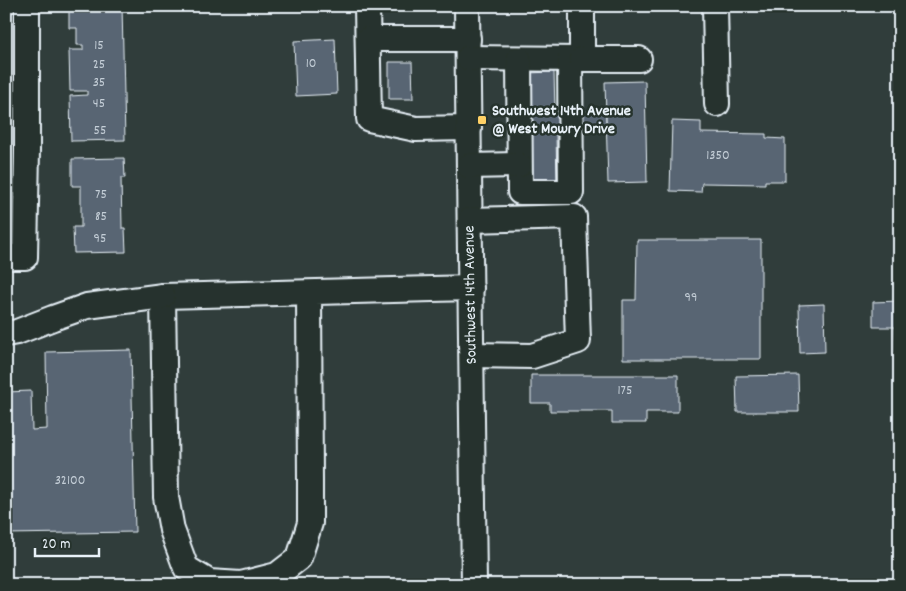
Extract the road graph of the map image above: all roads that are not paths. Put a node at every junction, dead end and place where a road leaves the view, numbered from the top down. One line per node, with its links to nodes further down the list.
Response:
1 (26, 6): 16 (street)
2 (367, 6): 6 (street)
3 (467, 6): 7 (street, Southwest 14th Avenue)
4 (582, 6): 9 (street)
5 (715, 6): 11 (street)
6 (368, 39): 7 (street); 12 (street)
7 (468, 49): 8 (street); 12 (street, Southwest 14th Avenue)
8 (518, 58): 9 (street); 13 (street)
9 (576, 59): 10 (street); 13 (street)
10 (639, 59)
11 (717, 104)
12 (469, 128): 14 (street, Southwest 14th Avenue)
13 (520, 165): 14 (street)
14 (469, 166): 15 (street, Southwest 14th Avenue)
15 (470, 220): 17 (street, Southwest 14th Avenue); 21 (street)
16 (16, 257)
17 (471, 288): 18 (street); 21 (street, Southwest 14th Avenue)
18 (308, 293): 19 (street); 19 (street)
19 (163, 296): 20 (street)
20 (6, 334)
21 (472, 355): 22 (street, Southwest 14th Avenue)
22 (474, 585)

